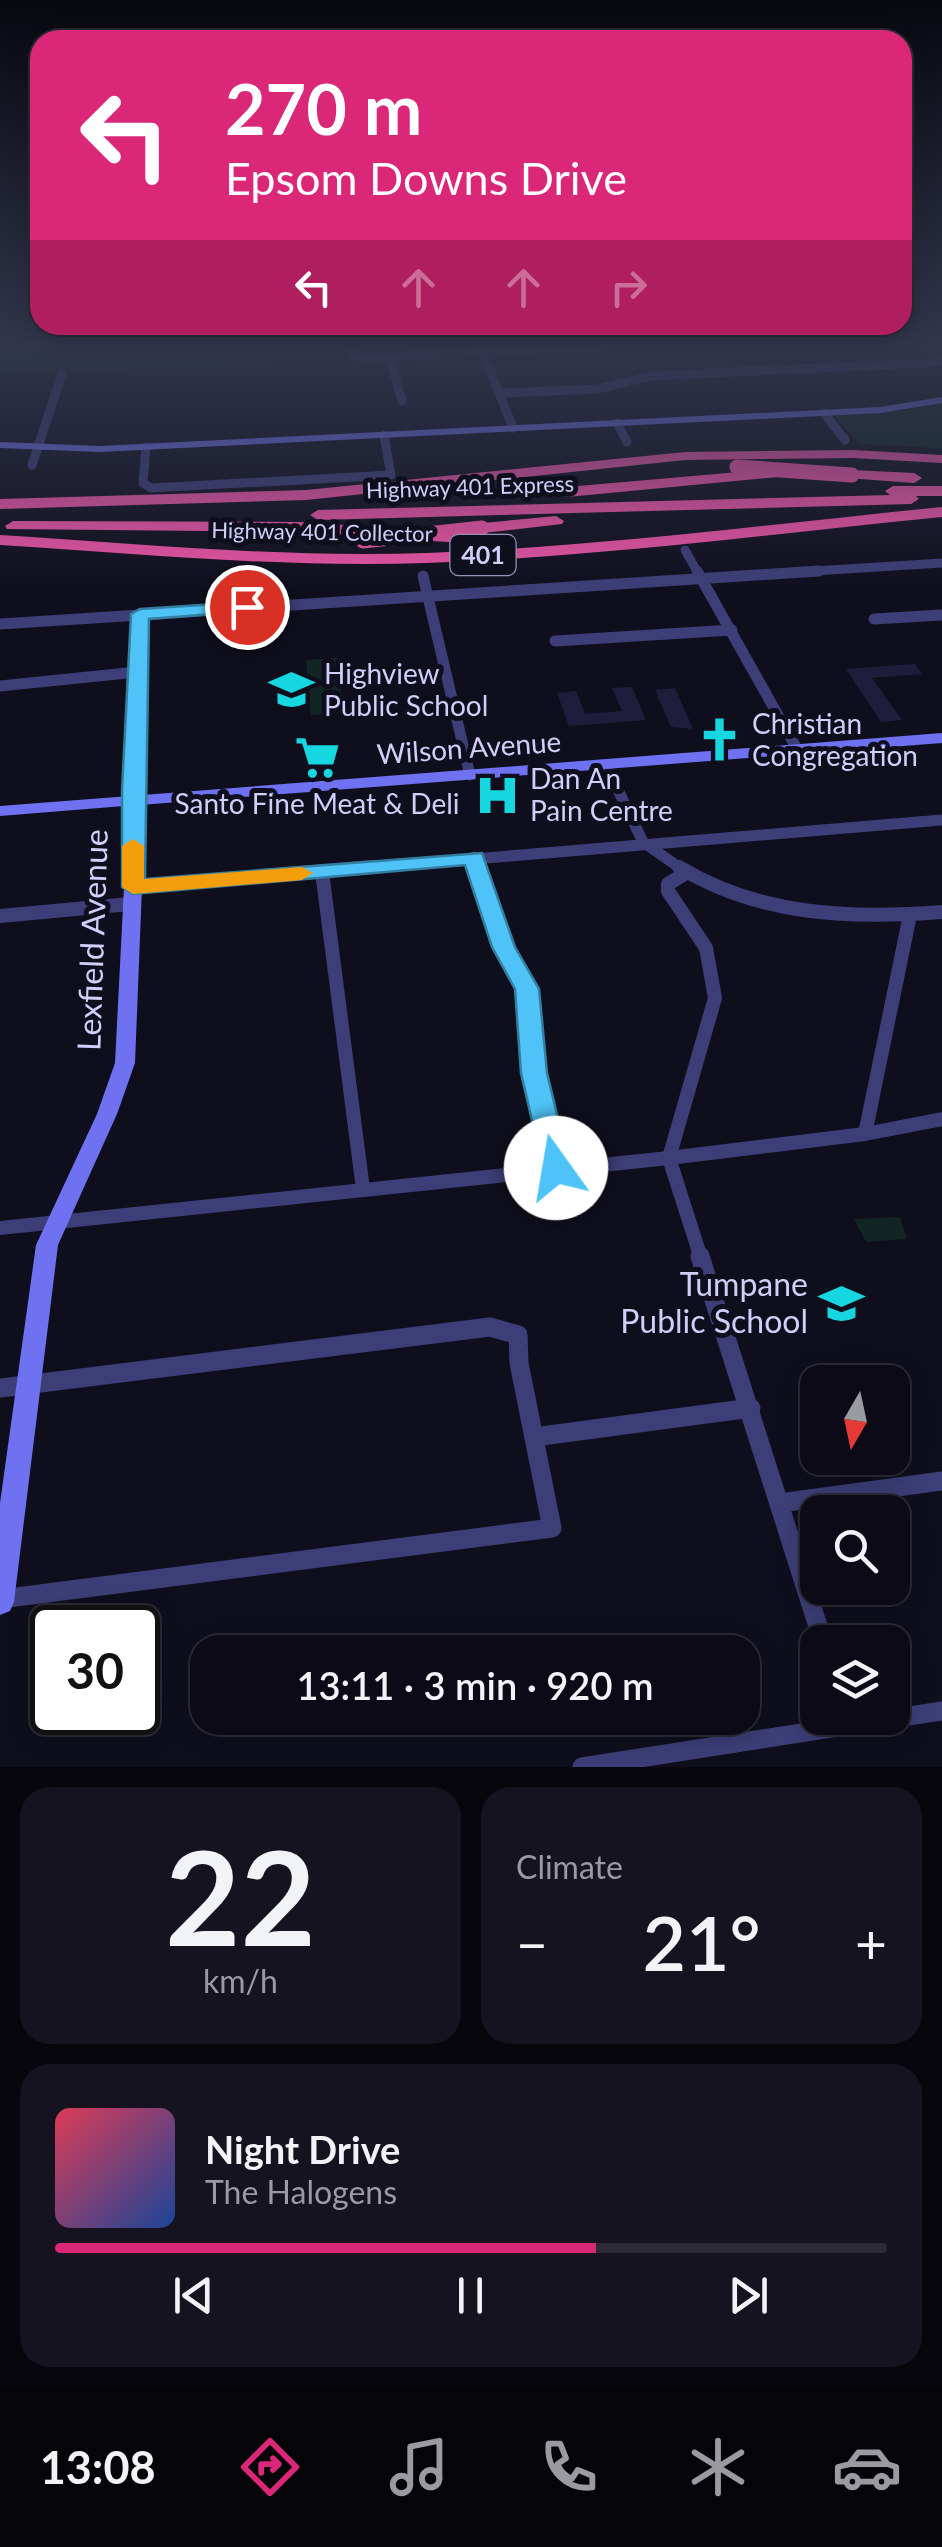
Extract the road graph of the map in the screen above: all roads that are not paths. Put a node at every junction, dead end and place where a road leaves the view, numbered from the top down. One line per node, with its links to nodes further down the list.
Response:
1 (45, 428): 10 (street)
2 (505, 428): 5 (street)
3 (620, 428): 7 (street)
4 (836, 428): 6 (street)
5 (384, 435): 9 (street); 9 (street)
6 (845, 440)
7 (627, 442)
8 (0, 445): 10 (street)
9 (146, 447): 10 (street)
10 (38, 449): 12 (street)
11 (942, 462): 14 (highway, Highway 401 Collector); 17 (highway)
12 (32, 465)
13 (942, 480): 14 (highway, bridge)
14 (365, 491): 18 (highway, Highway 401 Collector)
15 (942, 495): 16 (highway, Highway 401 Express / 401); 17 (highway, Highway 401 Express / 401)
16 (834, 500): 21 (highway, Highway 401 Express / 401); 23 (highway, bridge)
17 (434, 502): 20 (highway, Highway 401 Express / 401)
18 (0, 504)
19 (942, 511): 21 (highway); 23 (highway, Highway 401 Collector / 401)
20 (0, 514)
21 (0, 525)
22 (0, 540): 23 (highway, Highway 401 Collector / 401)
23 (22, 540)
24 (685, 550): 27 (street)
25 (942, 563): 27 (street)
26 (423, 576): 28 (street)
27 (701, 578): 28 (street); 33 (street)
28 (426, 596): 29 (street); 40 (street)
29 (140, 614): 32 (street); 35 (street)
30 (942, 615): 31 (street)
31 (874, 619)
32 (0, 624)
33 (732, 630): 34 (street); 38 (street)
34 (555, 641)
35 (136, 672): 36 (street); 41 (street)
36 (0, 686)
37 (942, 738): 38 (street, Wilson Avenue)
38 (797, 750): 39 (street, Wilson Avenue)
39 (606, 765): 40 (street, Wilson Avenue); 44 (street)
40 (470, 775): 41 (street, Wilson Avenue)
41 (132, 801): 42 (street, Wilson Avenue); 48 (street, Lexfield Avenue)
42 (0, 811)
43 (942, 820): 44 (street)
44 (644, 845): 45 (street); 47 (street)
45 (474, 858): 46 (street); 55 (street)
46 (322, 872): 48 (street); 56 (street)
47 (686, 873): 50 (street); 54 (street)
48 (132, 895): 51 (street); 57 (street, Lexfield Avenue)
49 (942, 912): 50 (street)
50 (910, 915): 53 (street)
51 (0, 916)
52 (942, 1119): 53 (street)
53 (865, 1134): 54 (street)
54 (669, 1158): 55 (street); 60 (street)
55 (556, 1168): 56 (street)
56 (363, 1189): 57 (street)
57 (56, 1221): 58 (street); 59 (street, Lexfield Avenue)
58 (0, 1228)
59 (13, 1387): 61 (street); 64 (street, Lexfield Avenue)
60 (751, 1408): 61 (street); 63 (street)
61 (534, 1437): 64 (street)
62 (942, 1481): 63 (street)
63 (780, 1502): 65 (street)
64 (0, 1600)
65 (818, 1625)
66 (942, 1712): 67 (street)
67 (910, 1715)
68 (800, 1730): 69 (street)
69 (582, 1767)

